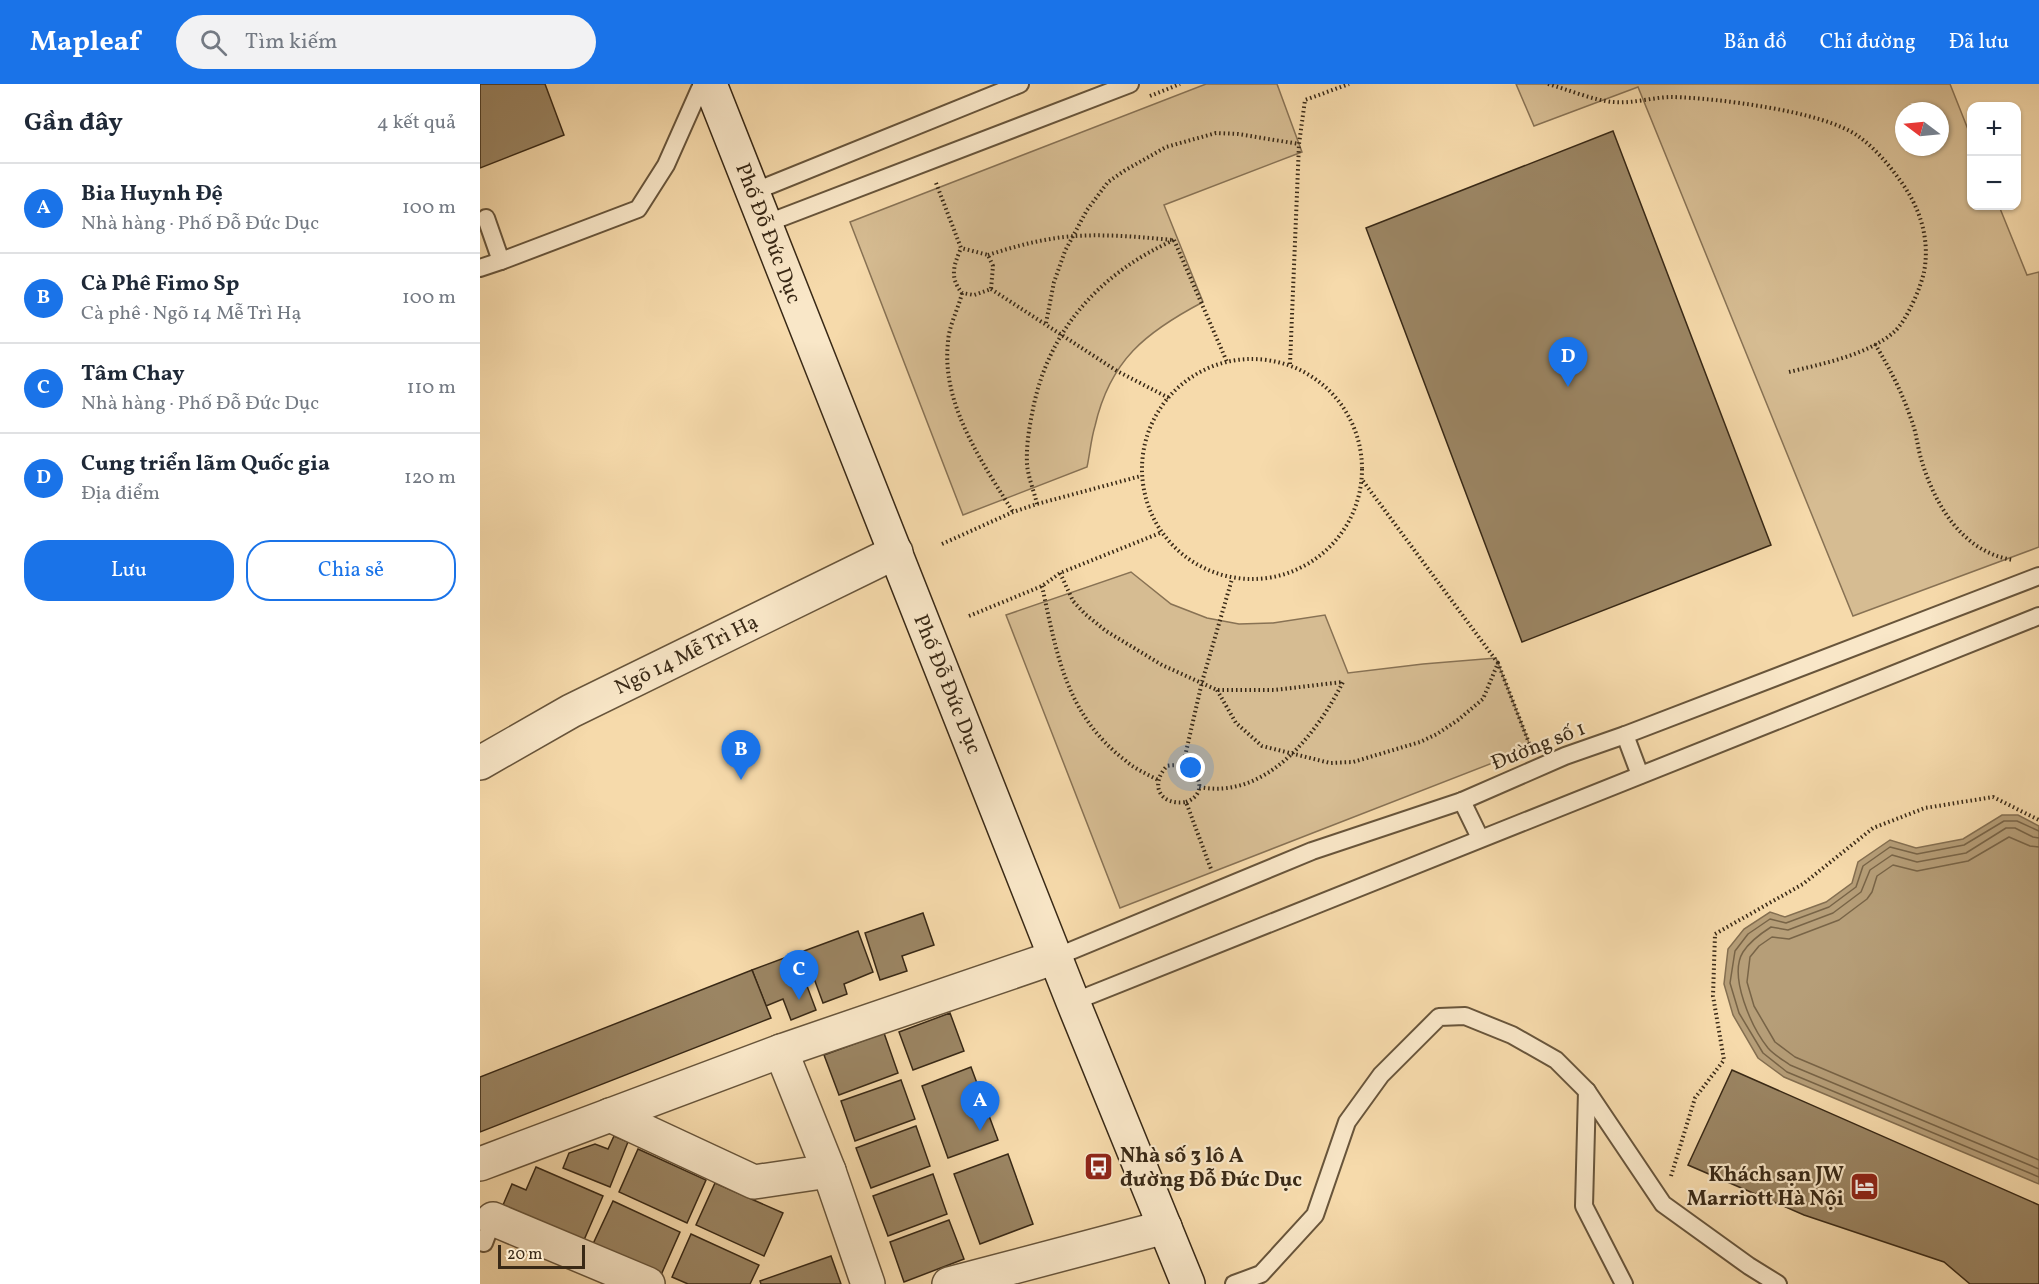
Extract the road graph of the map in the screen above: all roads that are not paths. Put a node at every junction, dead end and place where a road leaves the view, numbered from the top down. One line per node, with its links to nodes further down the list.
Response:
1 (702, 84): 8 (lane)
2 (710, 84): 5 (street, Phố Đỗ Đức Dục)
3 (1020, 84): 5 (lane)
4 (1130, 84): 7 (lane)
5 (753, 192): 7 (street, Phố Đỗ Đức Dục)
6 (486, 218): 8 (lane)
7 (765, 224): 10 (street, Phố Đỗ Đức Dục)
8 (501, 261): 9 (lane)
9 (480, 268)
10 (896, 552): 14 (street, Ngõ 14 Mễ Trì Hạ); 18 (street, Phố Đỗ Đức Dục)
11 (2039, 576): 13 (lane, Đường số 1)
12 (2039, 616): 15 (lane)
13 (1626, 735): 15 (lane); 16 (lane, Đường số 1)
14 (480, 763)
15 (1640, 775): 17 (lane)
16 (1462, 801): 17 (lane); 18 (lane, Đường số 1)
17 (1480, 838): 19 (lane)
18 (1056, 957): 19 (street, Phố Đỗ Đức Dục); 20 (street)
19 (1072, 1002): 25 (street, Phố Đỗ Đức Dục)
20 (781, 1052): 22 (street); 24 (street)
21 (1587, 1091): 31 (lane); 32 (lane); 33 (lane)
22 (610, 1115): 23 (street); 24 (street)
23 (480, 1164)
24 (829, 1171): 28 (street)
25 (1165, 1227): 29 (street); 30 (street, Phố Đỗ Đức Dục)
26 (487, 1230): 27 (street)
27 (648, 1284)
28 (868, 1284)
29 (950, 1284)
30 (1188, 1284)
31 (1234, 1284)
32 (1624, 1284)
33 (1779, 1284)

